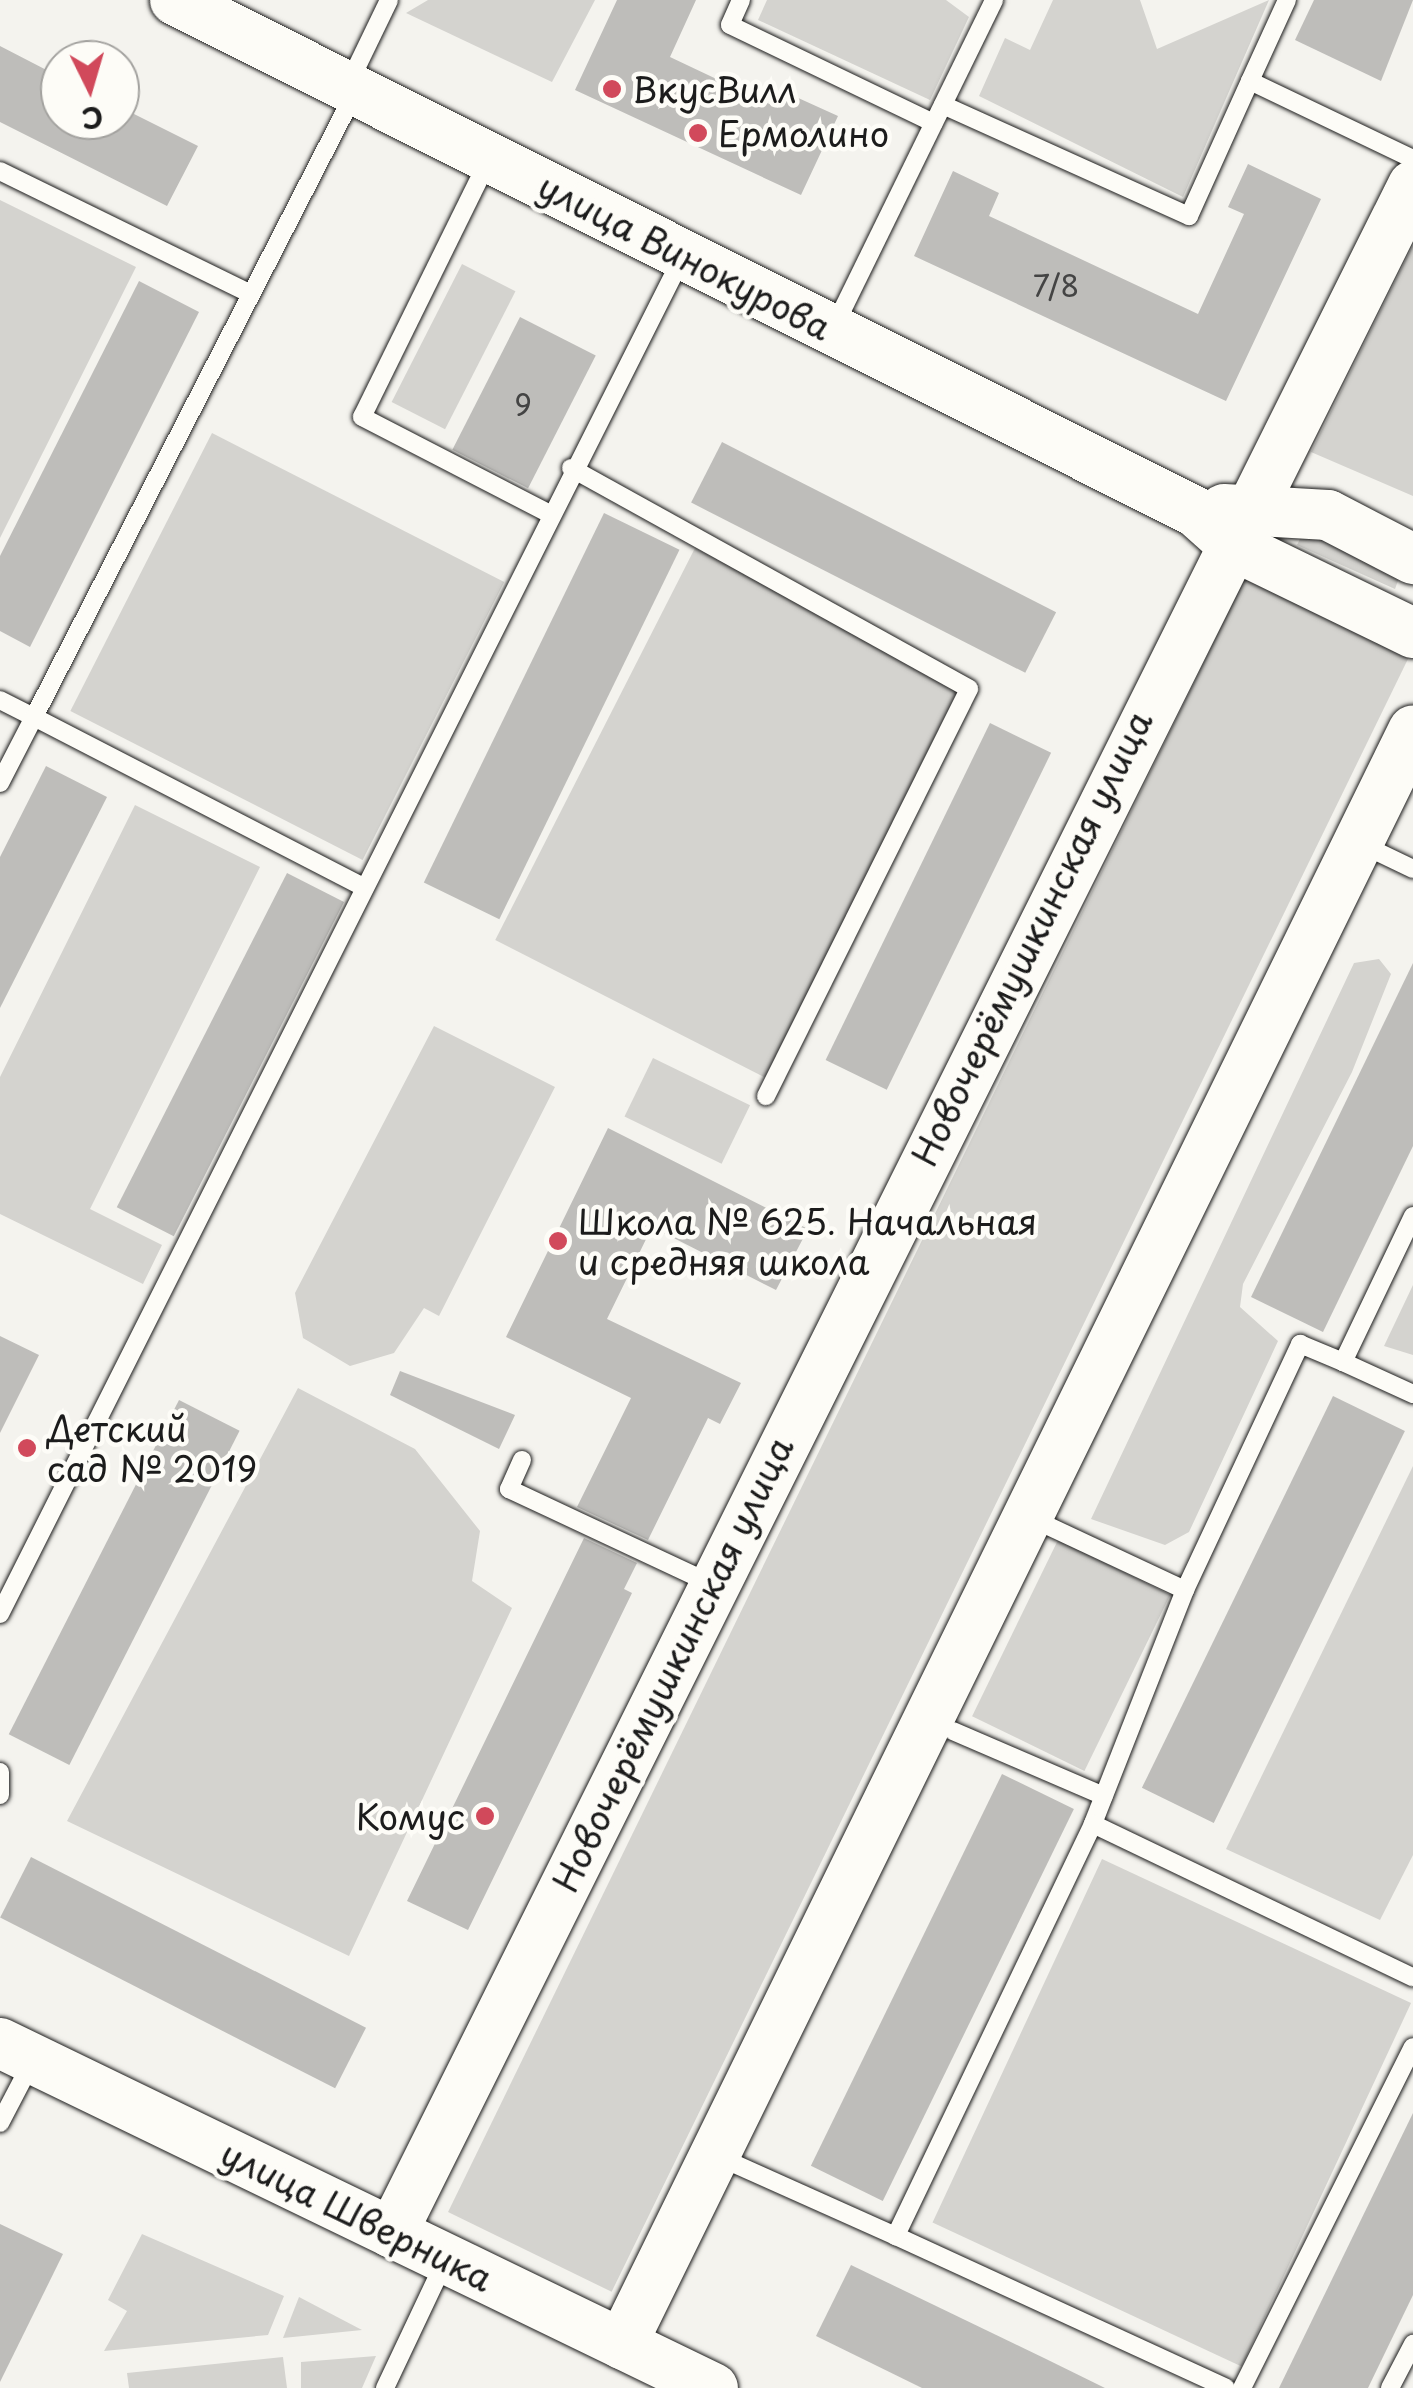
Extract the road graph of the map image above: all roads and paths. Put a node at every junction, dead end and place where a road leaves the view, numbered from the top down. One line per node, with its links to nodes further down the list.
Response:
1 (174, 0): 7 (street, улица Винокурова)
2 (390, 0): 7 (lane)
3 (741, 0): 9 (lane)
4 (994, 0): 8 (lane)
5 (1287, 0): 6 (lane)
6 (1250, 81): 8 (lane); 11 (lane)
7 (351, 89): 10 (street, улица Винокурова); 15 (lane)
8 (943, 105): 9 (lane)
9 (934, 123): 16 (lane)
10 (489, 158): 14 (street, улица Винокурова); 18 (lane)
11 (1413, 159)
12 (0, 171): 15 (lane)
13 (1413, 186): 19 (street, Новочерёмушкинская улица)
14 (683, 256): 16 (street, улица Винокурова); 17 (lane)
15 (249, 293): 23 (lane)
16 (833, 330): 19 (street, улица Винокурова)
17 (571, 468): 18 (lane); 29 (lane)
18 (548, 514): 28 (lane)
19 (1244, 526): 20 (street); 21 (street, улица Винокурова); 35 (street, Новочерёмушкинская улица)
20 (1413, 559)
21 (1413, 633)
22 (0, 700): 23 (lane)
23 (34, 717): 25 (lane); 28 (lane)
24 (1413, 731): 26 (street)
25 (0, 783)
26 (1358, 842): 27 (lane); 34 (street)
27 (1413, 868)
28 (362, 886): 37 (lane)
29 (766, 1096)
30 (1413, 1216): 31 (lane)
31 (1344, 1362): 32 (lane); 36 (lane)
32 (1413, 1394)
33 (522, 1460): 35 (lane)
34 (1026, 1516): 36 (lane); 47 (street)
35 (712, 1584): 48 (street, Новочерёмушкинская улица)
36 (1185, 1590): 41 (lane)
37 (0, 1614)
38 (952, 1731): 41 (lane)
39 (0, 1772): 40 (lane)
40 (0, 1795)
41 (1104, 1796): 42 (lane)
42 (1093, 1824): 43 (lane); 49 (lane)
43 (1413, 1977)
44 (1413, 2047): 56 (lane)
45 (17, 2051): 46 (lane); 48 (street, улица Шверника)
46 (0, 2123)
47 (712, 2154): 49 (lane); 51 (street)
48 (392, 2232): 50 (street, улица Шверника)
49 (896, 2236): 55 (lane)
50 (446, 2258): 51 (street, улица Шверника); 53 (lane)
51 (622, 2344): 54 (street, улица Шверника)
52 (1413, 2344): 57 (lane)
53 (385, 2388)
54 (713, 2388)
55 (1226, 2388)
56 (1242, 2388)
57 (1390, 2388)

